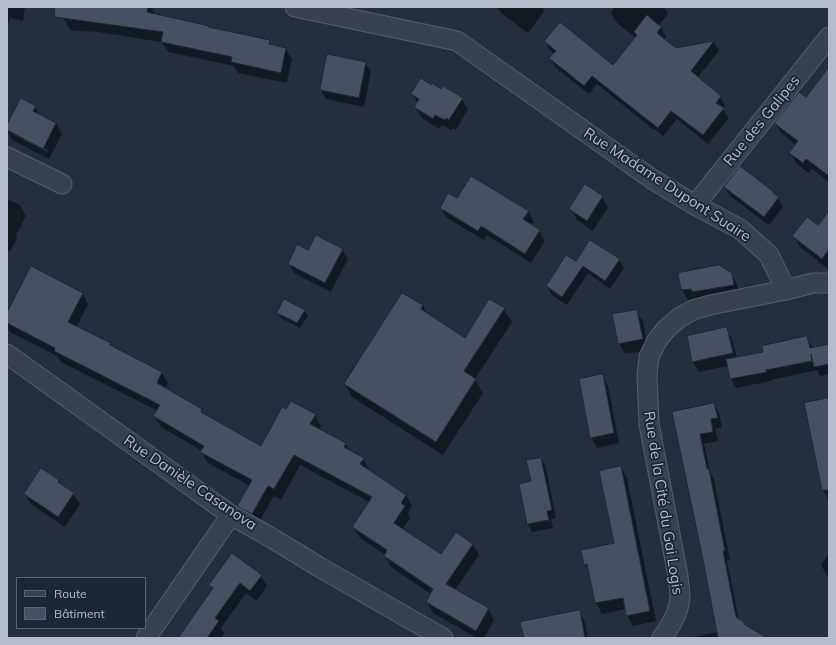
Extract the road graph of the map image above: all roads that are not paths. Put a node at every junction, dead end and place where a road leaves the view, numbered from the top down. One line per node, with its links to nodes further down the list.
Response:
1 (295, 7): 5 (street, Rue Madame Dupont Suaire)
2 (829, 37): 5 (street, Rue des Galipes)
3 (7, 157): 4 (street)
4 (62, 184)
5 (695, 205): 7 (street, Rue Madame Dupont Suaire)
6 (829, 283): 7 (street)
7 (786, 290): 12 (street, Rue de la Cité du Gai Logis)
8 (7, 354): 9 (street, Rue Danièle Casanova)
9 (231, 515): 10 (street); 11 (street, Rue Danièle Casanova)
10 (146, 638)
11 (443, 638)
12 (662, 638)

